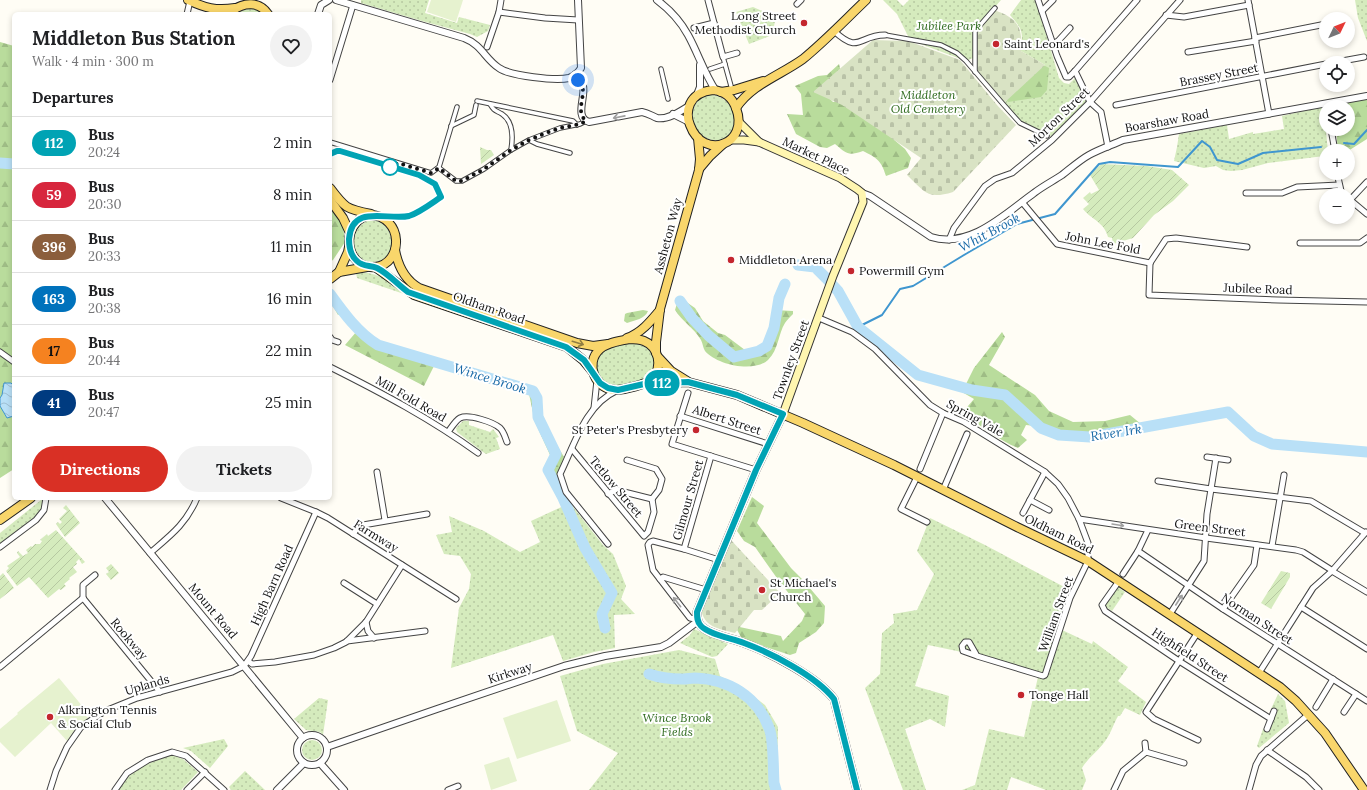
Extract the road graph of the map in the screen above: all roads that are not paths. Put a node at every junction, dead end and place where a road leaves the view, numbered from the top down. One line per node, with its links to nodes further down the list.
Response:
1 (329, 0): 22 (street)
2 (336, 0): 15 (street)
3 (501, 0): 23 (street)
4 (578, 0): 25 (street)
5 (657, 0): 40 (street)
6 (708, 0): 26 (street)
7 (866, 0): 30 (main road)
8 (1038, 0): 19 (street)
9 (1053, 0): 19 (street)
10 (1137, 0): 45 (street)
11 (1180, 0): 24 (street, Morton Street)
12 (189, 1): 18 (main road); 20 (street); 21 (main road)
13 (249, 2): 16 (main road); 18 (main road)
14 (1248, 3): 24 (street); 32 (street)
15 (353, 5): 34 (street); 47 (street)
16 (264, 7)
17 (995, 8): 46 (street)
18 (232, 11)
19 (1042, 11): 33 (street)
20 (187, 12)
21 (203, 12)
22 (319, 12)
23 (499, 12): 25 (street); 34 (street)
24 (1166, 15): 57 (street, Morton Street)
25 (578, 20): 48 (street)
26 (714, 23): 28 (street); 37 (street)
27 (1319, 26): 32 (street)
28 (694, 28)
29 (1070, 28): 33 (street)
30 (834, 31): 31 (street); 50 (main road)
31 (885, 35): 46 (street)
32 (1256, 39): 35 (street); 49 (street)
33 (1053, 44): 45 (street)
34 (484, 48): 48 (street)
35 (1188, 52)
36 (737, 53): 37 (street)
37 (723, 57): 41 (street)
38 (1364, 57): 39 (street)
39 (1355, 59)
40 (700, 62): 52 (street); 54 (street)
41 (725, 64): 43 (street); 51 (street)
42 (1319, 65): 49 (street, Brassey Street)
43 (710, 68)
44 (661, 69): 55 (street)
45 (1075, 71): 57 (street)
46 (975, 72): 71 (street)
47 (332, 73)
48 (576, 74): 66 (street)
49 (1262, 76): 59 (street, Brassey Street); 65 (street)
50 (769, 79): 52 (main road); 63 (main road)
51 (731, 86)
52 (719, 91): 54 (main road); 63 (main road)
53 (1367, 96): 56 (street, Boarshaw Road)
54 (696, 97): 60 (main road)
55 (668, 99)
56 (1349, 100)
57 (1090, 102): 74 (street, Morton Street); 78 (street)
58 (490, 104): 69 (street); 70 (street); 79 (street)
59 (1116, 105)
60 (690, 106): 64 (street); 67 (main road)
61 (1319, 106): 65 (street, Boarshaw Road)
62 (457, 107): 70 (street)
63 (736, 108): 68 (main road)
64 (673, 114): 66 (street, one-way to 66); 67 (street)
65 (1269, 114): 78 (street, Boarshaw Road)
66 (586, 121): 69 (street)
67 (689, 122): 72 (main road)
68 (739, 122): 75 (main road); 76 (main road, Market Place)
69 (577, 125): 73 (street)
70 (451, 126): 81 (street)
71 (1047, 136): 74 (street)
72 (698, 138): 75 (main road); 82 (main road, Assheton Way)
73 (529, 140): 79 (street); 80 (street)
74 (1052, 140): 98 (street, Morton Street)
75 (727, 142): 76 (main road, Market Place); 82 (main road, Assheton Way)
76 (759, 142): 88 (main road, Market Place)
77 (332, 143): 81 (street)
78 (1108, 147): 91 (street, Boarshaw Road)
79 (511, 150): 81 (street)
80 (570, 153)
81 (439, 168)
82 (699, 170): 108 (main road, Assheton Way)
83 (1339, 180): 85 (street)
84 (1367, 182): 90 (street)
85 (1339, 185): 86 (street); 89 (street)
86 (1340, 188)
87 (332, 190): 95 (main road)
88 (862, 193): 98 (street); 109 (main road, Townley Street)
89 (1246, 193)
90 (1355, 194)
91 (1022, 202): 98 (street, Boarshaw Road); 103 (street, John Lee Fold)
92 (332, 203): 96 (main road)
93 (1355, 205): 94 (street)
94 (1367, 214)
95 (376, 215): 96 (main road); 102 (main road)
96 (350, 233): 99 (main road)
97 (1367, 238): 100 (street)
98 (949, 240)
99 (349, 243): 104 (main road); 105 (main road)
100 (1300, 243)
101 (1247, 247): 103 (street)
102 (395, 250): 104 (main road); 111 (main road, Oldham Road, one-way to 111)
103 (1150, 263): 107 (street, Jubilee Road)
104 (373, 267): 105 (main road); 116 (main road, Oldham Road)
105 (339, 272): 106 (main road)
106 (332, 277)
107 (1367, 302)
108 (660, 309): 110 (main road, Assheton Way); 113 (main road, Assheton Way)
109 (819, 318): 122 (street, Spring Vale); 123 (main road, Townley Street)
110 (621, 341): 111 (main road); 113 (main road)
111 (608, 344): 116 (main road)
112 (0, 352): 114 (street)
113 (657, 354): 117 (main road, Oldham Road); 118 (main road)
114 (12, 361)
115 (332, 368): 125 (street, Mill Fold Road)
116 (595, 376): 119 (main road); 121 (street)
117 (688, 382): 118 (main road, Oldham Road); 123 (main road, Oldham Road)
118 (644, 384): 119 (main road)
119 (618, 390): 121 (street)
120 (688, 393): 124 (street)
121 (593, 410): 129 (street)
122 (943, 413): 138 (street, Spring Vale); 139 (street)
123 (783, 414): 128 (main road, Townley Street); 139 (main road, Oldham Road)
124 (680, 416): 128 (street, Albert Street); 131 (street)
125 (448, 432): 127 (street); 130 (street, Mill Fold Road)
126 (967, 434): 143 (street)
127 (507, 442)
128 (768, 444): 136 (main road, Townley Street)
129 (572, 449): 144 (street, Tetlow Street); 165 (street)
130 (478, 454)
131 (711, 456): 136 (street); 169 (street, Gilmour Street)
132 (1207, 457): 133 (street)
133 (1216, 458): 135 (street); 142 (street)
134 (627, 460): 146 (street)
135 (1228, 460)
136 (756, 470): 172 (main road, Townley Street)
137 (376, 472): 159 (street)
138 (1045, 472): 152 (street); 157 (street, Spring Vale)
139 (918, 473): 143 (main road, Oldham Road); 160 (street)
140 (1284, 475): 145 (street)
141 (1158, 481): 142 (street)
142 (1211, 489): 145 (street); 164 (street)
143 (943, 490): 173 (main road, Oldham Road)
144 (608, 494): 146 (street); 146 (street, Tetlow Street)
145 (1280, 497): 162 (street); 167 (street)
146 (652, 499)
147 (28, 500): 158 (main road)
148 (46, 500): 168 (street)
149 (107, 500): 171 (street, Mount Road)
150 (197, 500): 171 (street)
151 (286, 500): 154 (street, Farmway)
152 (1030, 500): 153 (street); 155 (street)
153 (1049, 510)
154 (316, 512): 163 (street, Farmway); 199 (street, High Barn Road)
155 (1024, 513)
156 (427, 514): 159 (street)
157 (1079, 519): 161 (street, Green Street, one-way to 161); 173 (street, Spring Vale)
158 (0, 520)
159 (385, 520): 163 (street)
160 (927, 522)
161 (1148, 530): 164 (street, Green Street); 170 (street)
162 (1366, 532): 175 (street)
163 (354, 534): 174 (street, Farmway)
164 (1206, 538): 166 (street, Green Street); 180 (street)
165 (608, 544)
166 (1258, 545): 167 (street, Green Street); 187 (street)
167 (1272, 546): 175 (street, Green Street)
168 (0, 547)
169 (684, 549): 172 (street); 178 (street)
170 (1138, 551): 177 (street); 180 (street, Norman Street)
171 (150, 552): 199 (street, Mount Road)
172 (719, 560): 181 (main road, Townley Street)
173 (1088, 561): 177 (main road, Oldham Road); 197 (street, William Street)
174 (402, 565): 184 (street, Farmway); 185 (street)
175 (1332, 571): 182 (street, Green Street); 186 (street)
176 (95, 575): 183 (street)
177 (1121, 577): 188 (main road, Oldham Road); 198 (street, Highfield Street)
178 (660, 579): 181 (street); 189 (street, one-way to 178)
179 (344, 583): 185 (street)
180 (1188, 585): 187 (street, Norman Street); 188 (street, one-way to 180)
181 (706, 590): 189 (main road, Townley Street)
182 (1367, 592)
183 (83, 598): 200 (street); 203 (street, Rookway)
184 (456, 599)
185 (377, 604): 190 (street)
186 (1301, 607): 195 (street); 196 (street)
187 (1223, 609): 195 (street, Norman Street)
188 (1170, 614): 192 (main road, Oldham Road)
189 (697, 620): 215 (street, Kirkway); 230 (main road)
190 (366, 622): 193 (street); 194 (street)
191 (425, 631): 193 (street)
192 (1198, 632): 198 (street); 201 (main road, Oldham Road)
193 (374, 638): 194 (street)
194 (346, 642): 199 (street)
195 (1277, 643): 201 (street); 202 (street, Norman Street)
196 (1367, 649)
197 (977, 656)
198 (1179, 660): 210 (street, Highfield Street); 213 (street)
199 (246, 664): 203 (street, Uplands); 212 (street, Mount Road)
200 (0, 667)
201 (1259, 673): 209 (main road, Oldham Road)
202 (1333, 679): 204 (street, Norman Street); 206 (street)
203 (160, 692): 223 (street, Uplands)
204 (1356, 694): 205 (street, Norman Street); 208 (street)
205 (1367, 701)
206 (1316, 707)
207 (1274, 711): 210 (street)
208 (1344, 712)
209 (1309, 714): 216 (street); 234 (main road, Oldham Road)
210 (1271, 718): 211 (street)
211 (1267, 729)
212 (303, 738): 215 (street); 218 (street)
213 (1198, 740)
214 (1145, 743): 217 (street)
215 (327, 747): 219 (street)
216 (1268, 750): 232 (street); 233 (street)
217 (1146, 752): 220 (street); 231 (street)
218 (304, 762): 219 (street); 227 (street)
219 (320, 762): 228 (street)
220 (1184, 763)
221 (204, 772): 224 (street); 225 (street); 226 (street)
222 (458, 786): 229 (street)
223 (50, 790)
224 (116, 790)
225 (187, 790)
226 (224, 790)
227 (276, 790)
228 (344, 790)
229 (448, 790)
230 (857, 790)
231 (1114, 790)
232 (1249, 790)
233 (1319, 790)
234 (1364, 790)

